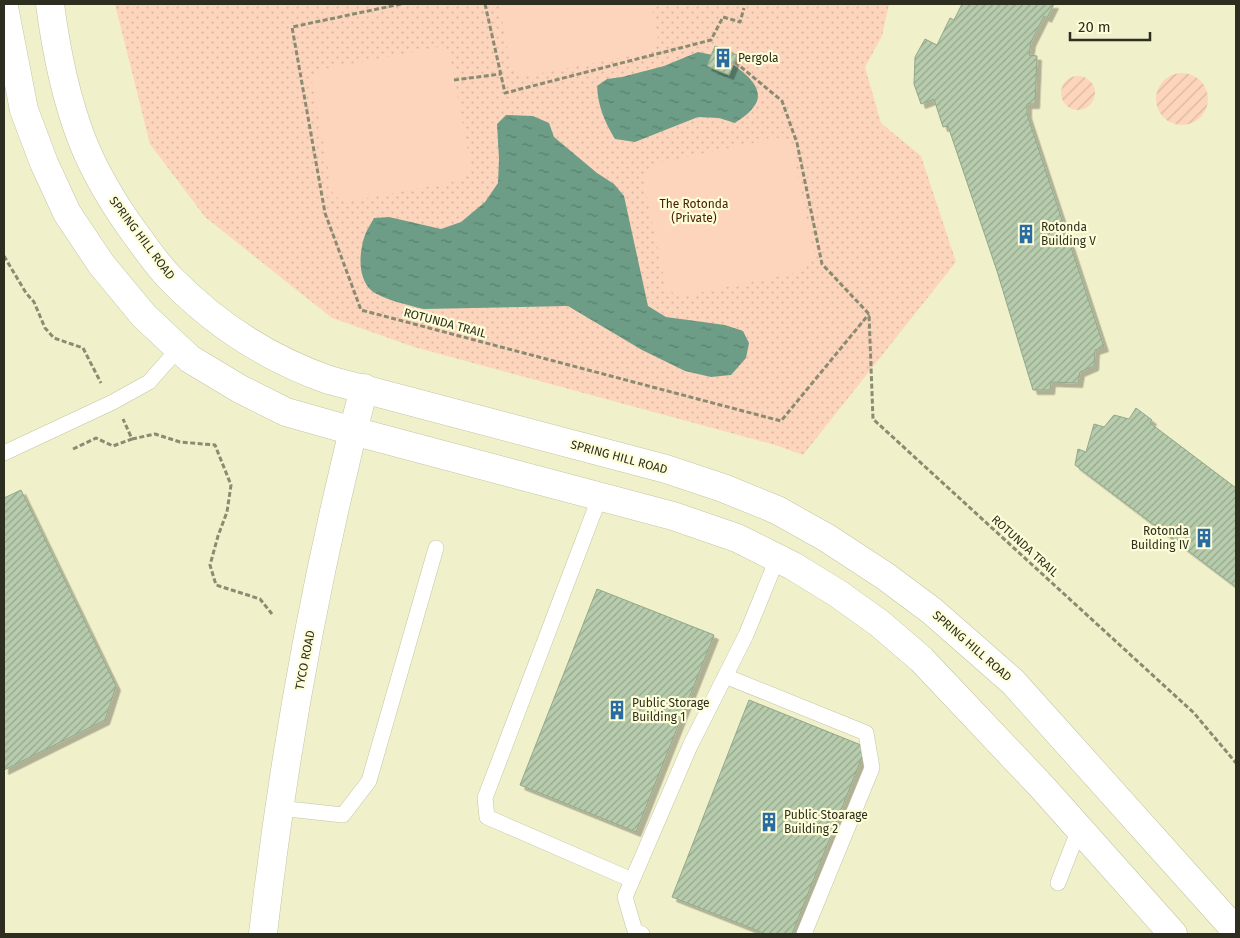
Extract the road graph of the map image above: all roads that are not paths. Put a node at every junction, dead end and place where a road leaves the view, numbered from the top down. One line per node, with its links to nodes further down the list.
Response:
1 (50, 4): 6 (main road, SPRING HILL ROAD)
2 (4, 7): 4 (main road)
3 (4, 62): 4 (main road)
4 (24, 110): 5 (main road)
5 (179, 348): 7 (main road); 8 (lane)
6 (364, 388): 7 (main road, TYCO ROAD); 17 (main road, SPRING HILL ROAD)
7 (353, 431): 9 (main road); 13 (main road, TYCO ROAD)
8 (4, 454)
9 (600, 496): 11 (main road); 15 (lane)
10 (436, 548): 13 (lane)
11 (777, 558): 12 (lane); 14 (main road)
12 (725, 676): 15 (lane); 20 (lane)
13 (279, 808): 18 (main road, TYCO ROAD)
14 (1079, 829): 16 (lane); 21 (main road)
15 (632, 880): 19 (lane)
16 (1058, 883)
17 (1236, 933)
18 (263, 934)
19 (642, 934)
20 (804, 934)
21 (1173, 934)

